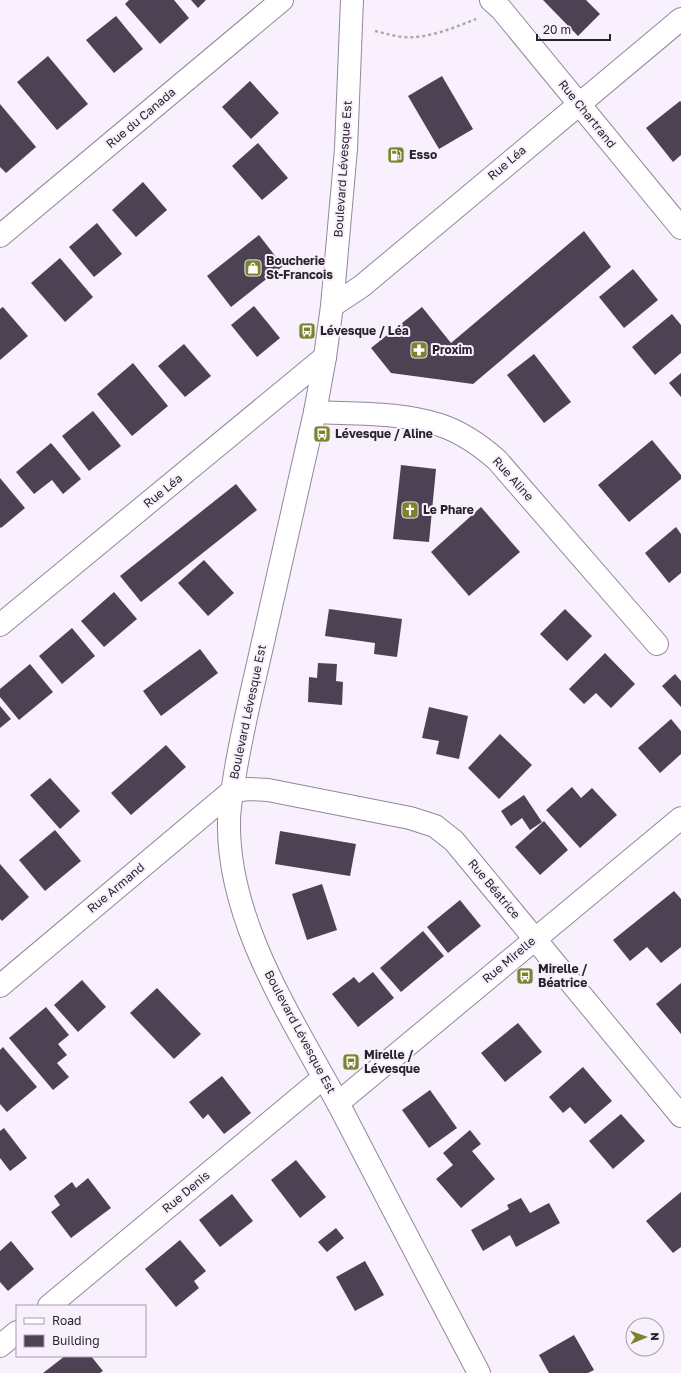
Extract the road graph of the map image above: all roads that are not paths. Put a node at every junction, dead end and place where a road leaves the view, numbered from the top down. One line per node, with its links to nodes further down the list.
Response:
1 (282, 0): 7 (street, Rue du Canada)
2 (352, 0): 8 (street, Boulevard Lévesque Est)
3 (496, 4): 5 (street, Rue Chartrand)
4 (681, 19): 5 (street, Rue Léa)
5 (578, 104): 6 (street, Rue Chartrand); 8 (street, Rue Léa)
6 (681, 228)
7 (0, 236)
8 (332, 306): 9 (street, Boulevard Lévesque Est)
9 (326, 357): 10 (street, Boulevard Lévesque Est); 11 (street, Rue Léa)
10 (315, 412): 12 (street, Rue Aline); 13 (street, Boulevard Lévesque Est)
11 (0, 625)
12 (657, 644)
13 (232, 791): 15 (street, Rue Béatrice); 16 (street, Rue Armand); 17 (street, Boulevard Lévesque Est)
14 (681, 818): 15 (street, Rue Mirelle)
15 (535, 939): 18 (street, Rue Mirelle); 19 (street, Rue Béatrice)
16 (0, 986)
17 (323, 1078): 18 (street, Boulevard Lévesque Est); 20 (street, Rue Denis)
18 (338, 1103): 23 (street, Boulevard Lévesque Est)
19 (681, 1116)
20 (50, 1305)
21 (16, 1333): 22 (street)
22 (0, 1346)
23 (479, 1373)

